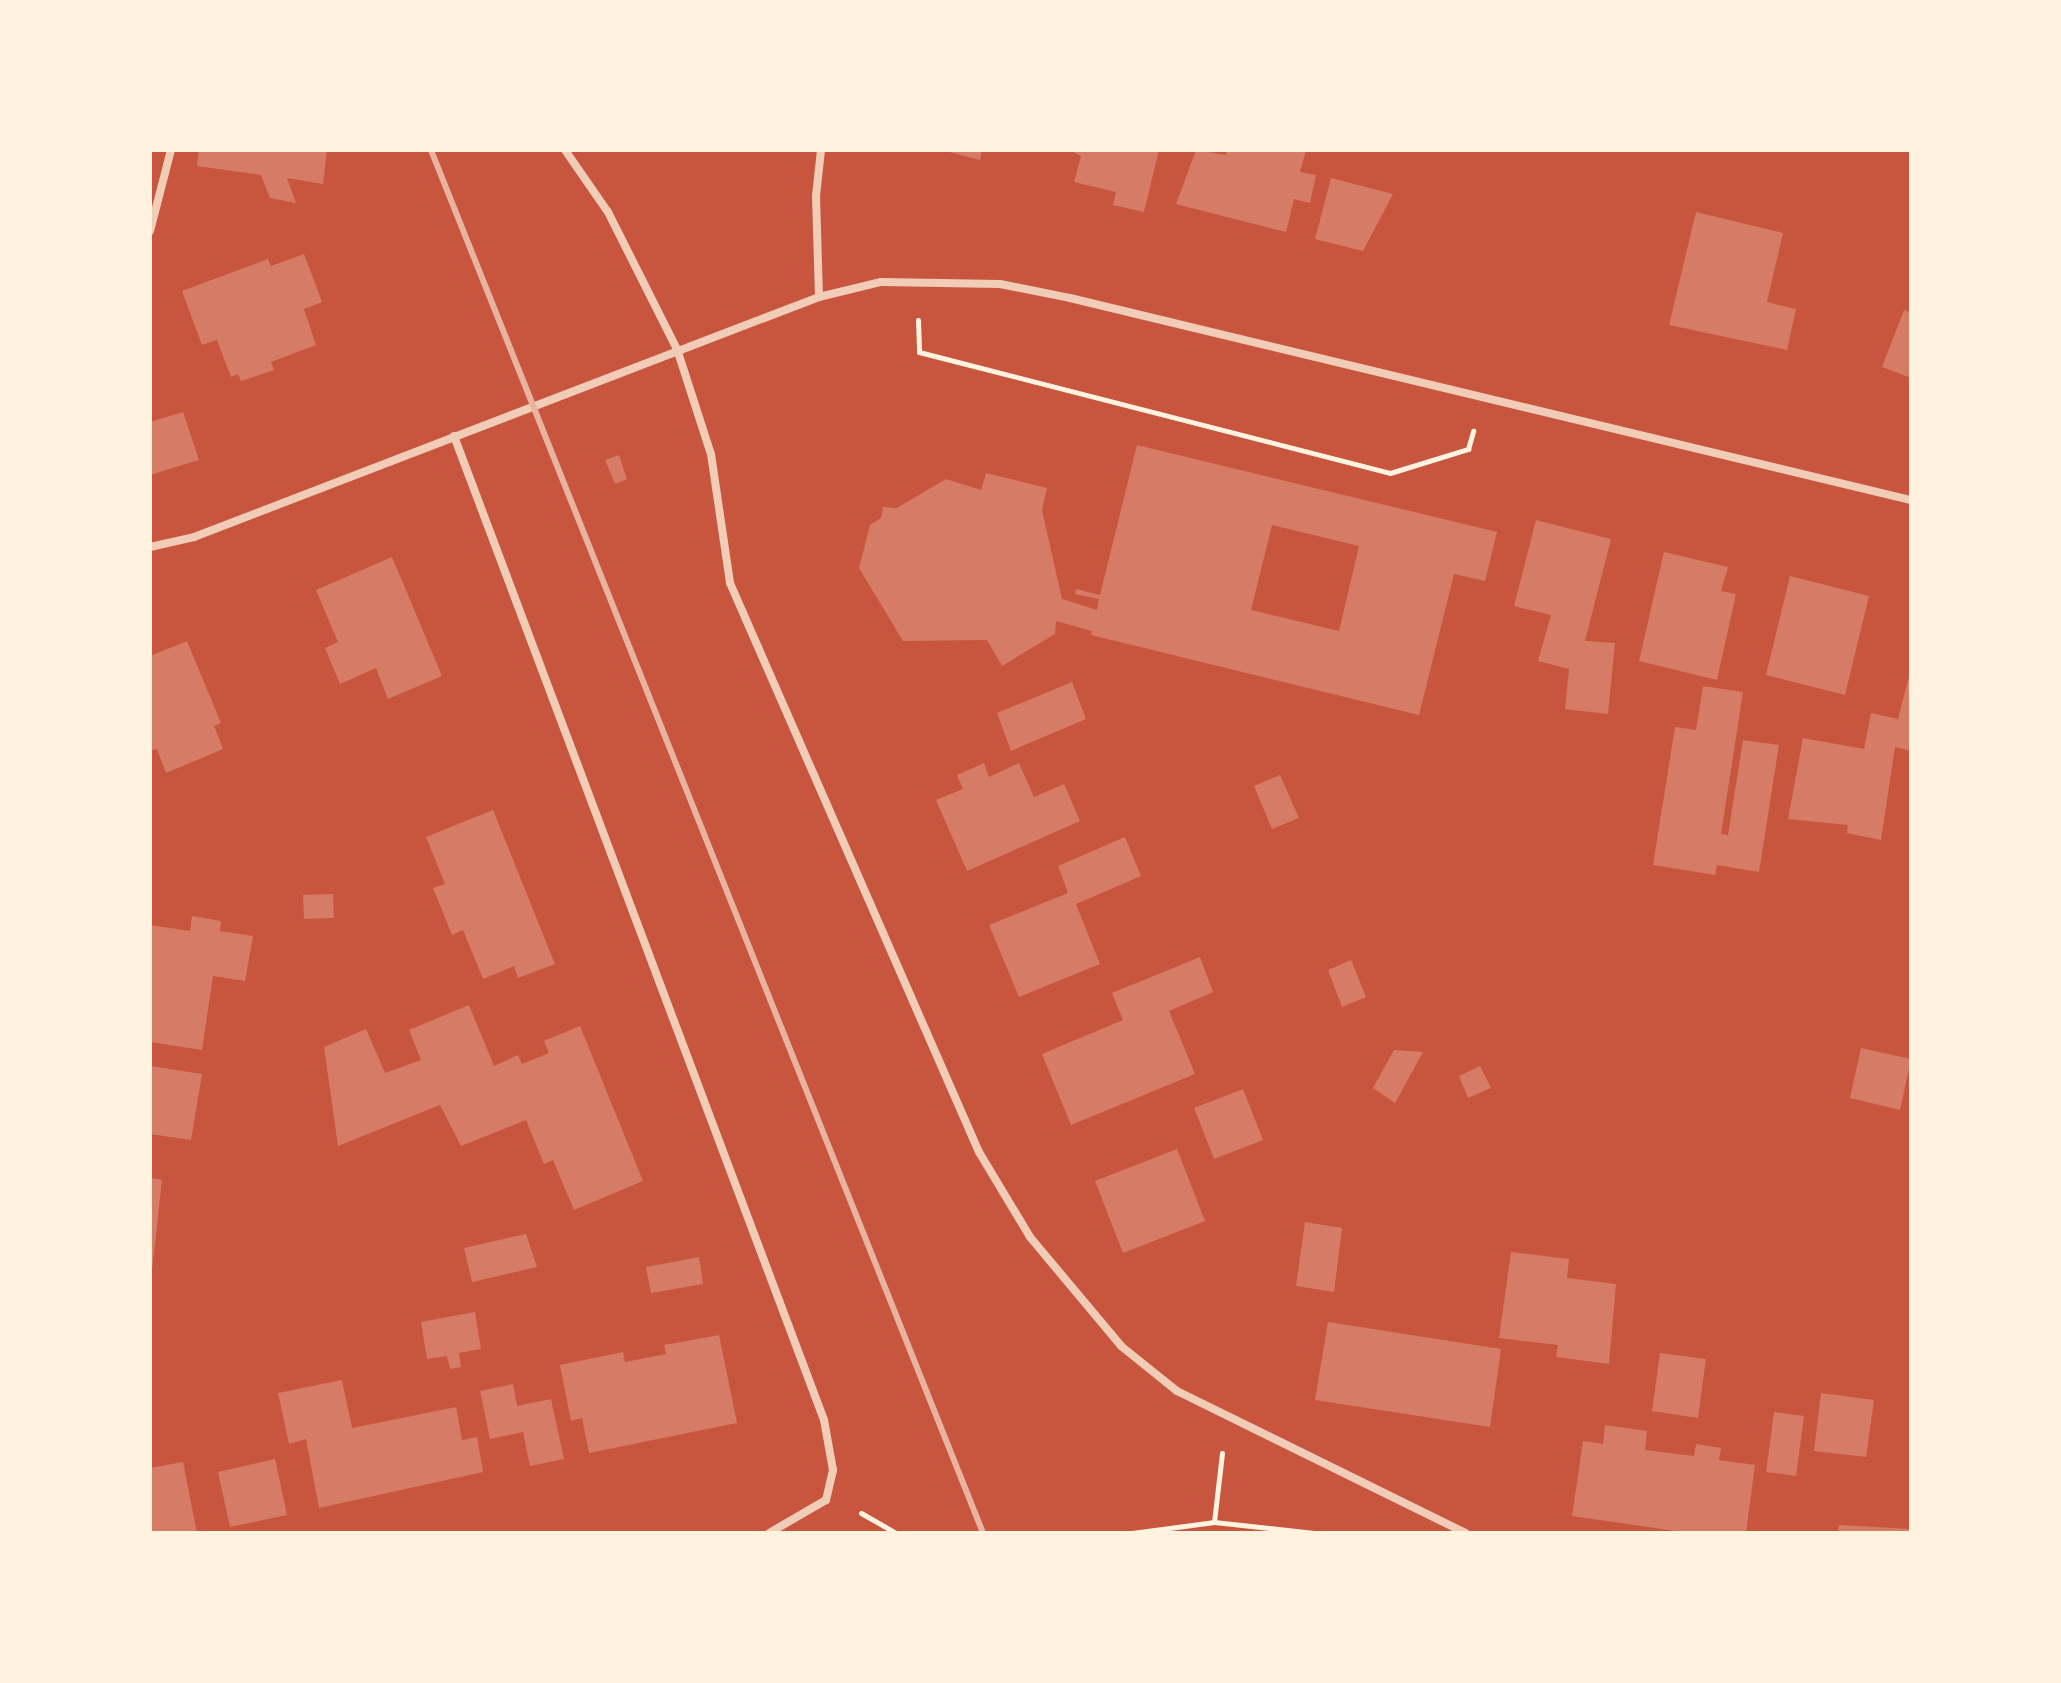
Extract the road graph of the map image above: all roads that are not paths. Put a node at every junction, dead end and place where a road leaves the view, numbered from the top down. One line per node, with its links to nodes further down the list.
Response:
1 (171, 150): 4 (street)
2 (565, 150): 6 (street)
3 (821, 150): 5 (street)
4 (150, 231)
5 (819, 297): 6 (street); 8 (street)
6 (677, 349): 7 (street); 11 (street)
7 (454, 436): 9 (street); 10 (street)
8 (1911, 500)
9 (150, 547)
10 (769, 1533)
11 (1466, 1533)

